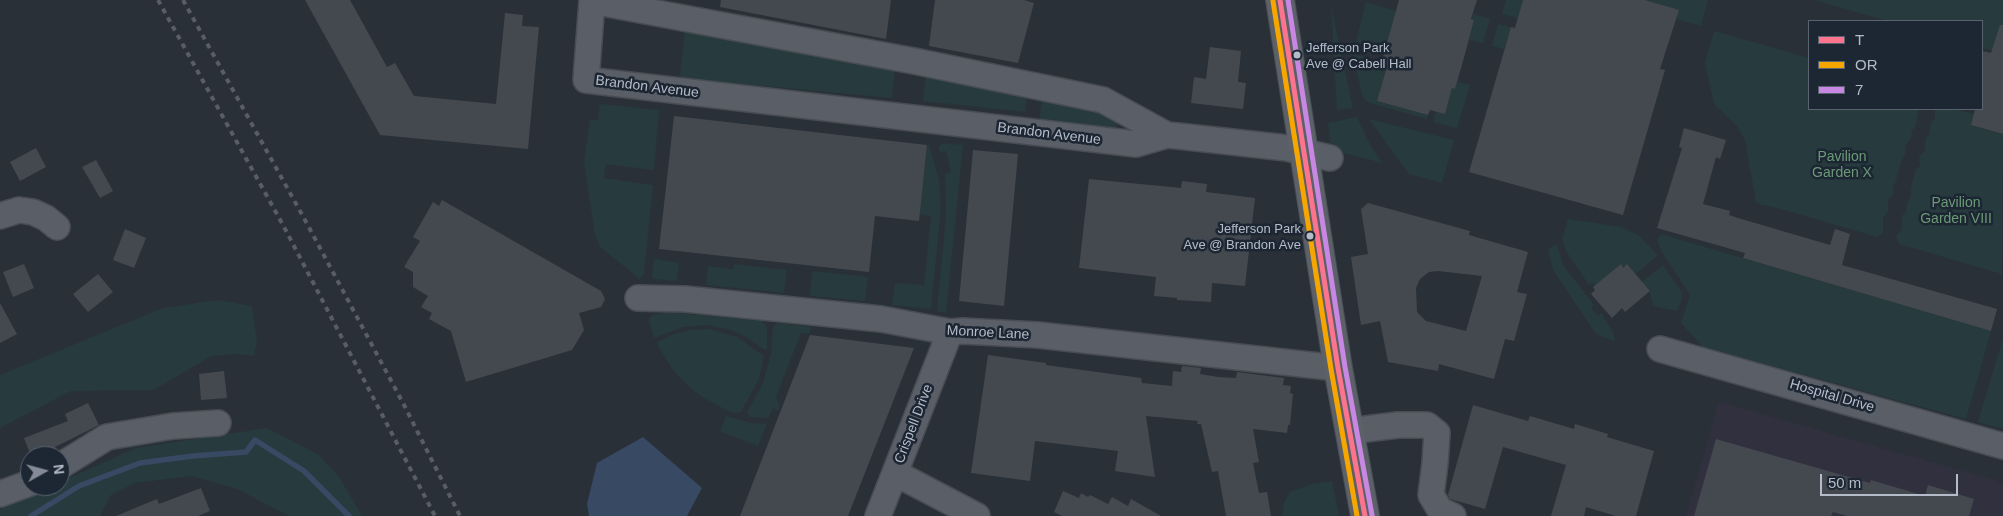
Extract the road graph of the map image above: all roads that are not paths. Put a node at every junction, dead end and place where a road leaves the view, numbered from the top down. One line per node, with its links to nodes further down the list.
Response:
1 (1280, 0): 3 (main road)
2 (1167, 135): 2 (street, Brandon Avenue); 3 (street, Brandon Avenue)
3 (1318, 155): 9 (main road)
4 (0, 216): 5 (street)
5 (57, 227)
6 (638, 298): 7 (street, Monroe Lane)
7 (950, 332): 9 (street, Monroe Lane); 14 (street, Crispell Drive)
8 (1660, 349): 12 (street, Hospital Drive)
9 (1338, 368): 11 (main road)
10 (218, 423): 13 (street)
11 (1349, 431): 19 (main road); 20 (street)
12 (2003, 446)
13 (70, 460)
14 (895, 473): 17 (street, Crispell Drive); 18 (street)
15 (20, 487): 16 (street)
16 (0, 494)
17 (878, 516)
18 (977, 516)
19 (1365, 516)
20 (1452, 516)

